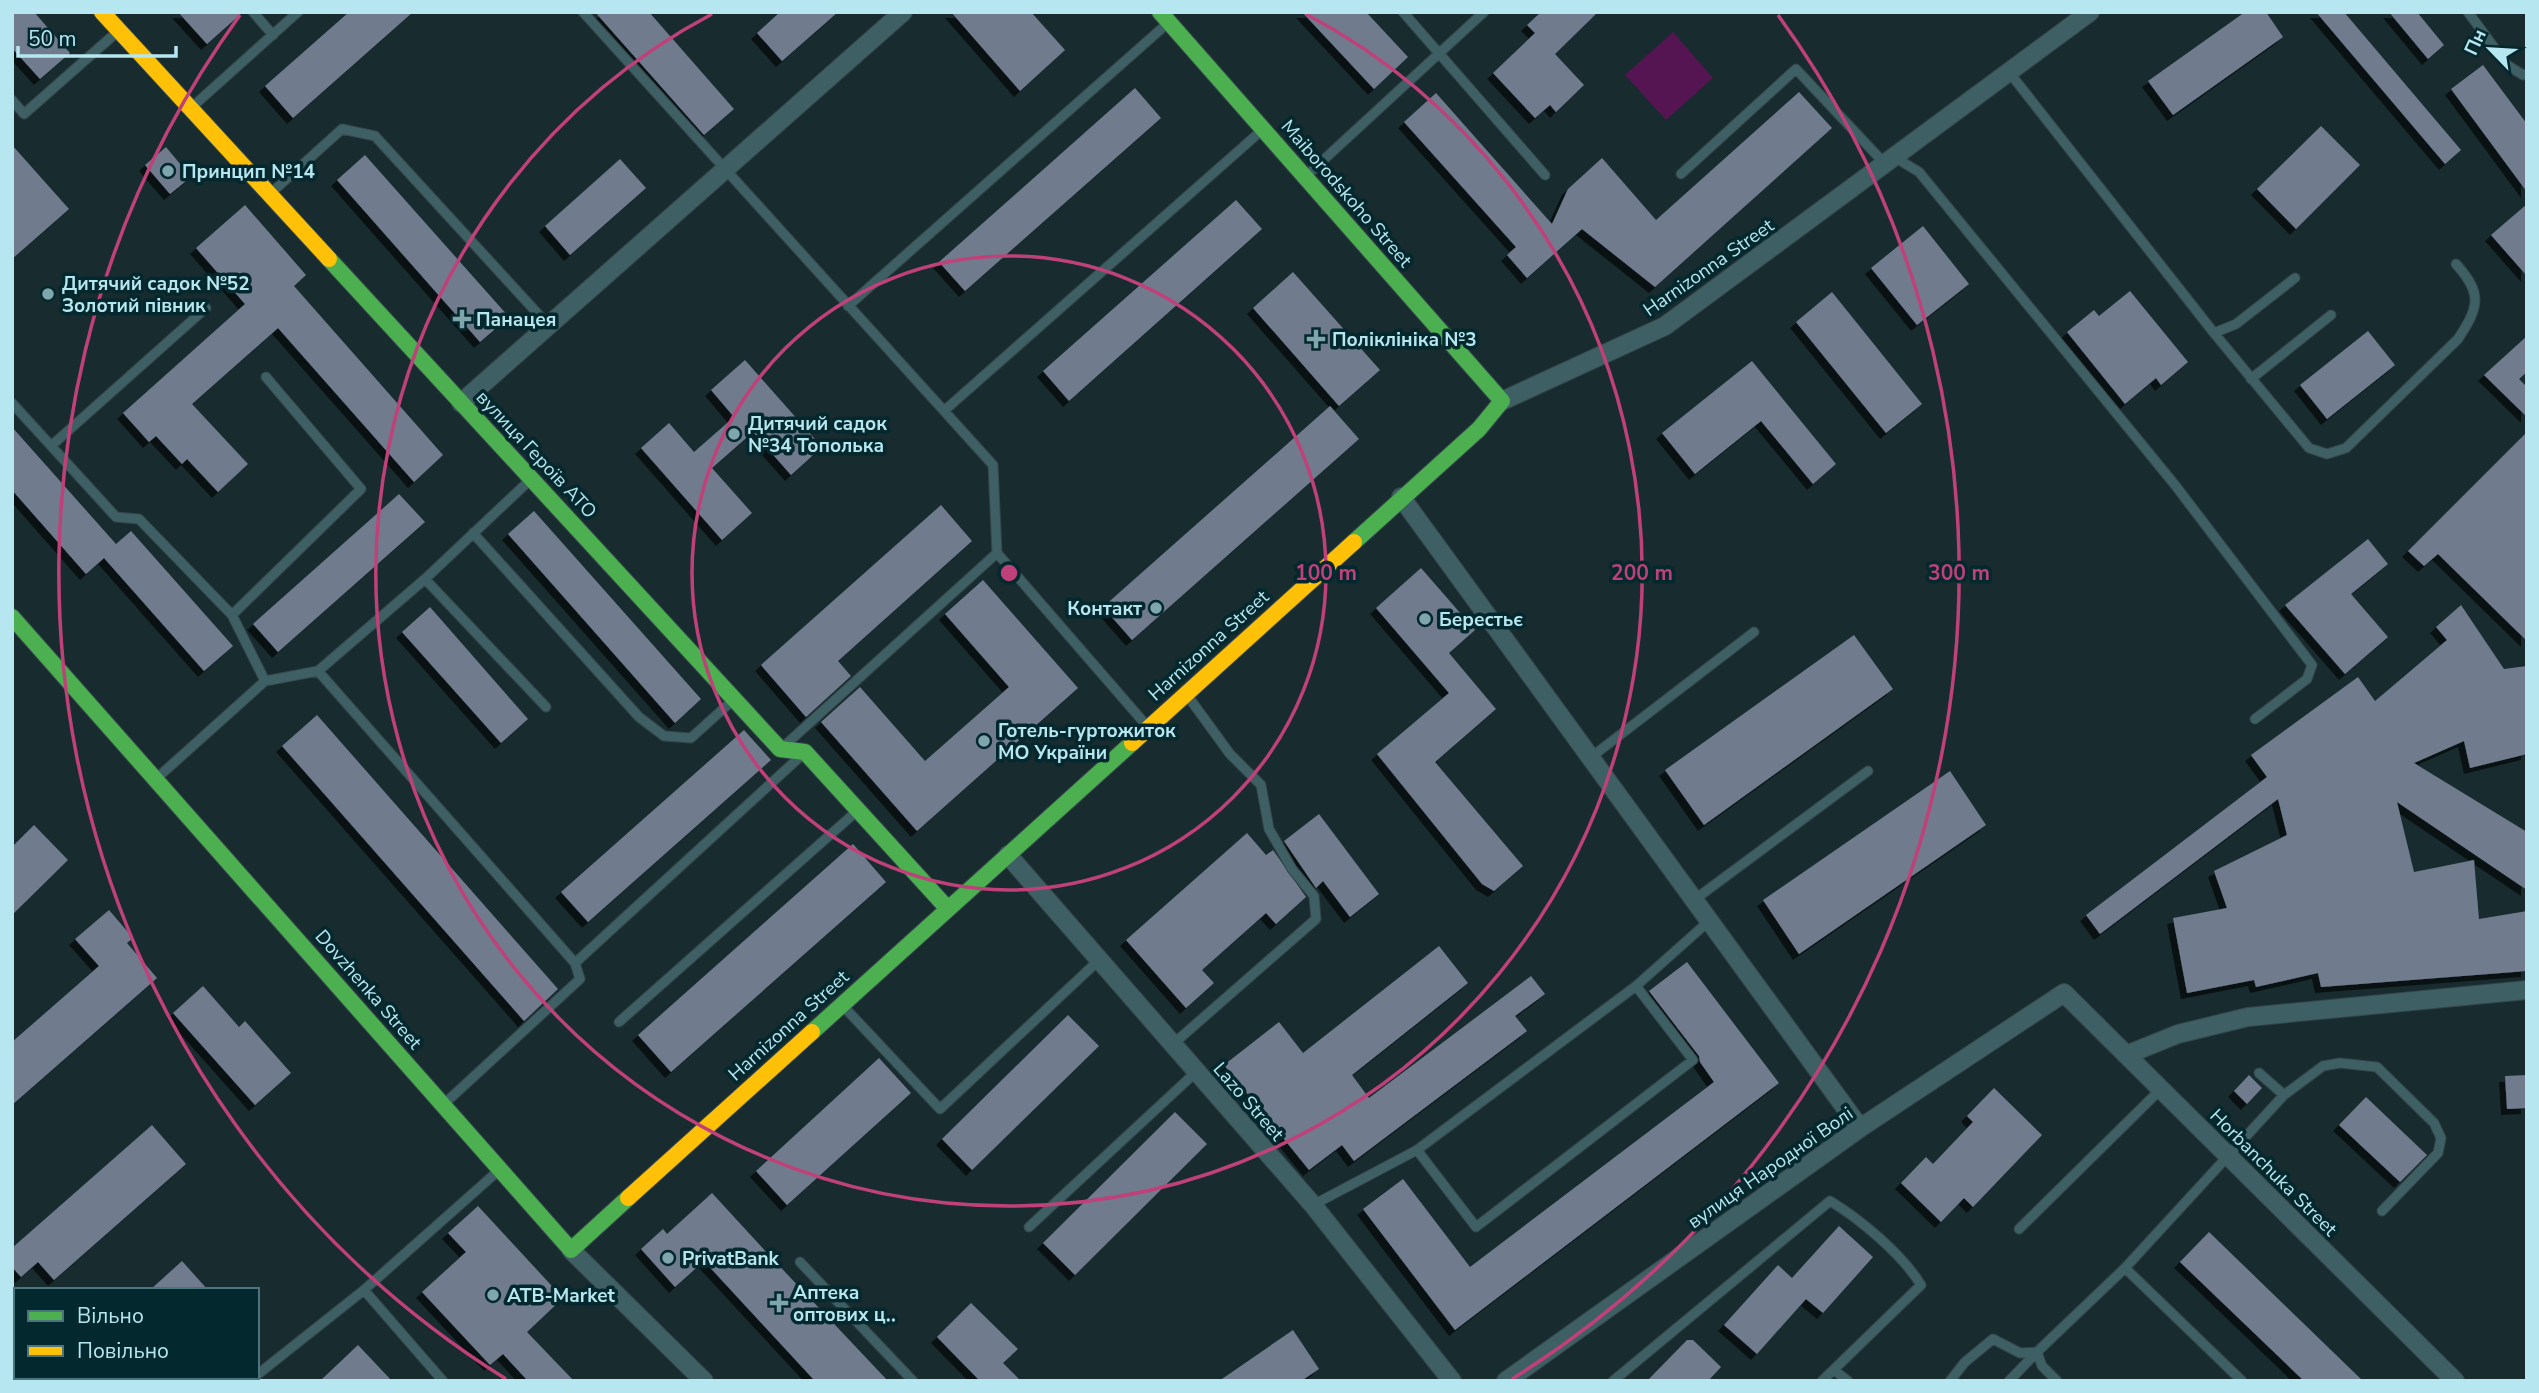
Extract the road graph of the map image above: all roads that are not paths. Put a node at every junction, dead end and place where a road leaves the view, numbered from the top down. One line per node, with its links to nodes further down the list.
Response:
1 (102, 12): 11 (street, вулиця Героїв АТО)
2 (253, 12): 12 (lane)
3 (298, 12): 12 (lane)
4 (583, 12): 20 (lane)
5 (903, 12): 20 (street)
6 (1404, 12): 13 (lane)
7 (1485, 12): 13 (lane)
8 (2090, 12): 14 (street, Harnizonna Street)
9 (2468, 12): 15 (lane)
10 (1164, 17): 18 (street, Maiborodskoho Street); 27 (lane)
11 (118, 31): 16 (lane); 17 (street, вулиця Героїв АТО)
12 (273, 35): 17 (lane)
13 (1440, 55): 22 (lane); 23 (lane)
14 (2009, 72): 19 (street, Harnizonna Street); 31 (lane)
15 (2527, 74)
16 (12, 100)
17 (190, 109): 24 (street, вулиця Героїв АТО)
18 (1263, 130): 23 (street, Maiborodskoho Street); 37 (lane)
19 (1891, 162): 21 (lane); 34 (street, Harnizonna Street); 52 (lane)
20 (725, 170): 27 (lane); 30 (street)
21 (1681, 173)
22 (1545, 175)
23 (1305, 177): 34 (street, Maiborodskoho Street)
24 (269, 195): 30 (lane); 36 (street, вулиця Героїв АТО)
25 (2456, 264): 33 (lane)
26 (2295, 278): 31 (lane)
27 (848, 306): 37 (lane)
28 (206, 308): 38 (lane)
29 (2330, 315): 33 (lane)
30 (549, 326): 36 (street)
31 (2214, 333): 33 (lane)
32 (265, 377): 44 (lane)
33 (2251, 379)
34 (1502, 401): 40 (street, Harnizonna Street)
35 (12, 403): 38 (lane)
36 (461, 403): 39 (street, вулиця Героїв АТО)
37 (945, 410): 42 (lane)
38 (51, 446): 44 (lane)
39 (531, 479): 41 (lane); 50 (street, вулиця Героїв АТО)
40 (1401, 497): 49 (street, Harnizonna Street); 56 (street)
41 (473, 533): 43 (lane); 50 (lane)
42 (998, 553): 53 (lane); 54 (lane)
43 (425, 579): 47 (lane); 51 (lane)
44 (232, 615): 48 (lane)
45 (12, 617): 58 (street, Dovzhenka Street)
46 (1754, 632): 56 (lane)
47 (318, 671): 48 (lane); 65 (lane)
48 (265, 681): 58 (lane)
49 (1185, 694): 53 (street, Harnizonna Street); 71 (lane)
50 (734, 699): 54 (street, вулиця Героїв АТО)
51 (546, 707)
52 (2255, 719)
53 (1149, 728): 60 (street, Harnizonna Street)
54 (780, 749): 55 (street)
55 (805, 752): 59 (street); 65 (lane)
56 (1590, 758): 61 (street)
57 (1868, 771): 61 (lane)
58 (156, 779): 77 (street, Dovzhenka Street)
59 (858, 810): 62 (street); 70 (lane)
60 (1008, 855): 62 (street, Harnizonna Street); 64 (street, Lazo Street)
61 (1695, 900): 63 (street)
62 (948, 909): 69 (street, Harnizonna Street)
63 (1709, 921): 66 (lane); 78 (street)
64 (1099, 960): 69 (lane); 71 (street, Lazo Street)
65 (575, 963): 77 (lane)
66 (1636, 986): 79 (lane); 79 (lane)
67 (2527, 990): 72 (street)
68 (2064, 993): 72 (street, Horbanchuka Street); 78 (street, вулиця Народної Волі)
69 (842, 1005): 86 (street, Harnizonna Street)
70 (619, 1021)
71 (1172, 1045): 73 (street, Lazo Street)
72 (2126, 1055): 75 (street, Horbanchuka Street)
73 (1196, 1072): 82 (street, Lazo Street); 84 (lane)
74 (2259, 1073): 76 (lane)
75 (2161, 1090): 80 (street, Horbanchuka Street); 85 (lane)
76 (2284, 1095): 80 (lane); 83 (lane)
77 (443, 1105): 81 (street, Dovzhenka Street)
78 (1860, 1129): 93 (street, вулиця Народної Волі)
79 (1418, 1150): 82 (lane)
80 (2229, 1157): 88 (lane); 105 (street, Horbanchuka Street)
81 (500, 1169): 86 (street, Dovzhenka Street); 89 (lane)
82 (1313, 1205): 97 (street, Lazo Street)
83 (2382, 1211)
84 (1029, 1227)
85 (2019, 1229)
86 (571, 1250): 95 (street, Dovzhenka Street)
87 (800, 1262): 96 (lane)
88 (2125, 1268): 90 (lane); 104 (lane)
89 (364, 1290): 92 (lane); 94 (lane)
90 (2037, 1352): 101 (lane); 102 (lane); 103 (lane)
91 (1835, 1370): 98 (lane); 99 (lane); 100 (lane)
92 (259, 1374)
93 (1513, 1379)
94 (443, 1381)
95 (704, 1381)
96 (913, 1381)
97 (1452, 1381)
98 (1613, 1381)
99 (1822, 1381)
100 (1848, 1381)
101 (1950, 1381)
102 (2009, 1381)
103 (2057, 1381)
104 (2242, 1381)
105 (2455, 1381)

